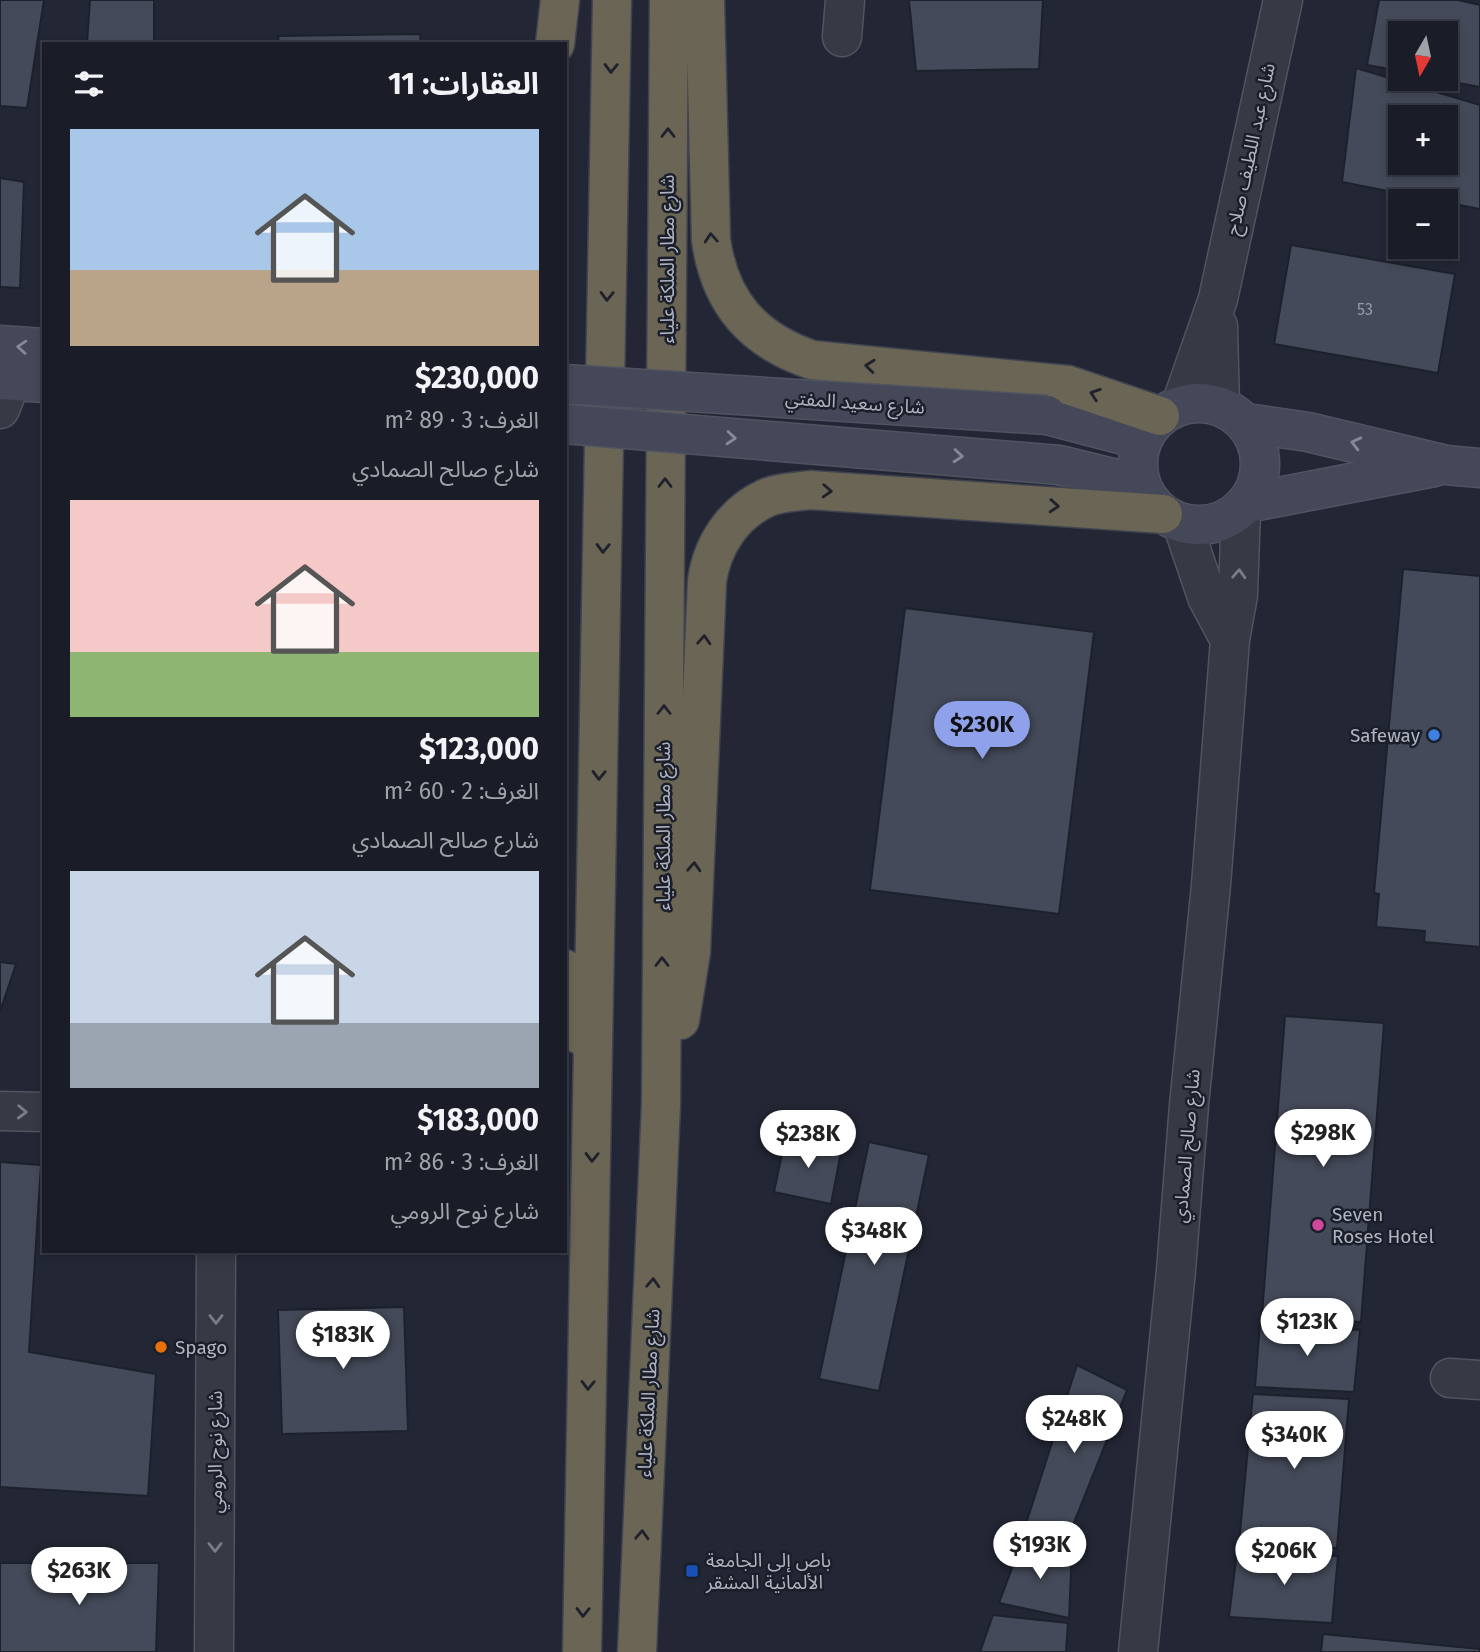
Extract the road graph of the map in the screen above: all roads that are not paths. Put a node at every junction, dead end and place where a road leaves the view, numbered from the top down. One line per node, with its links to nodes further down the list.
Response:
1 (560, 0): 6 (highway)
2 (612, 0): 19 (highway, one-way to 19)
3 (669, 0): 20 (highway, شارع مطار الملكة علياء, one-way to 3)
4 (705, 0): 12 (highway, one-way to 4)
5 (1283, 0): 7 (street, شارع عبد اللطيف صلاح)
6 (555, 42)
7 (1218, 299): 11 (street, شارع عبد اللطيف صلاح); 12 (street, شارع عبد اللطيف صلاح)
8 (0, 345): 9 (street, one-way to 8)
9 (42, 348)
10 (567, 384): 12 (street, شارع سعيد المفتي, bridge)
11 (1233, 414): 12 (street); 14 (street, one-way to 11); 15 (street)
12 (1161, 420): 16 (street)
13 (567, 424): 16 (street, one-way to 16, bridge)
14 (1463, 466): 15 (street)
15 (1244, 506): 16 (street); 17 (street, شارع صالح الصمادي, one-way to 15)
16 (1162, 507): 17 (street); 20 (highway, one-way to 16)
17 (1230, 640): 27 (street, شارع صالح الصمادي)
18 (567, 977): 19 (highway)
19 (594, 1089): 25 (highway, one-way to 25)
20 (661, 1104): 26 (highway, شارع مطار الملكة علياء, one-way to 20)
21 (0, 1111): 22 (street, one-way to 22)
22 (42, 1112)
23 (216, 1253): 24 (street, شارع نوح الرومي, one-way to 24)
24 (215, 1652)
25 (582, 1652)
26 (637, 1652)
27 (1138, 1652)

